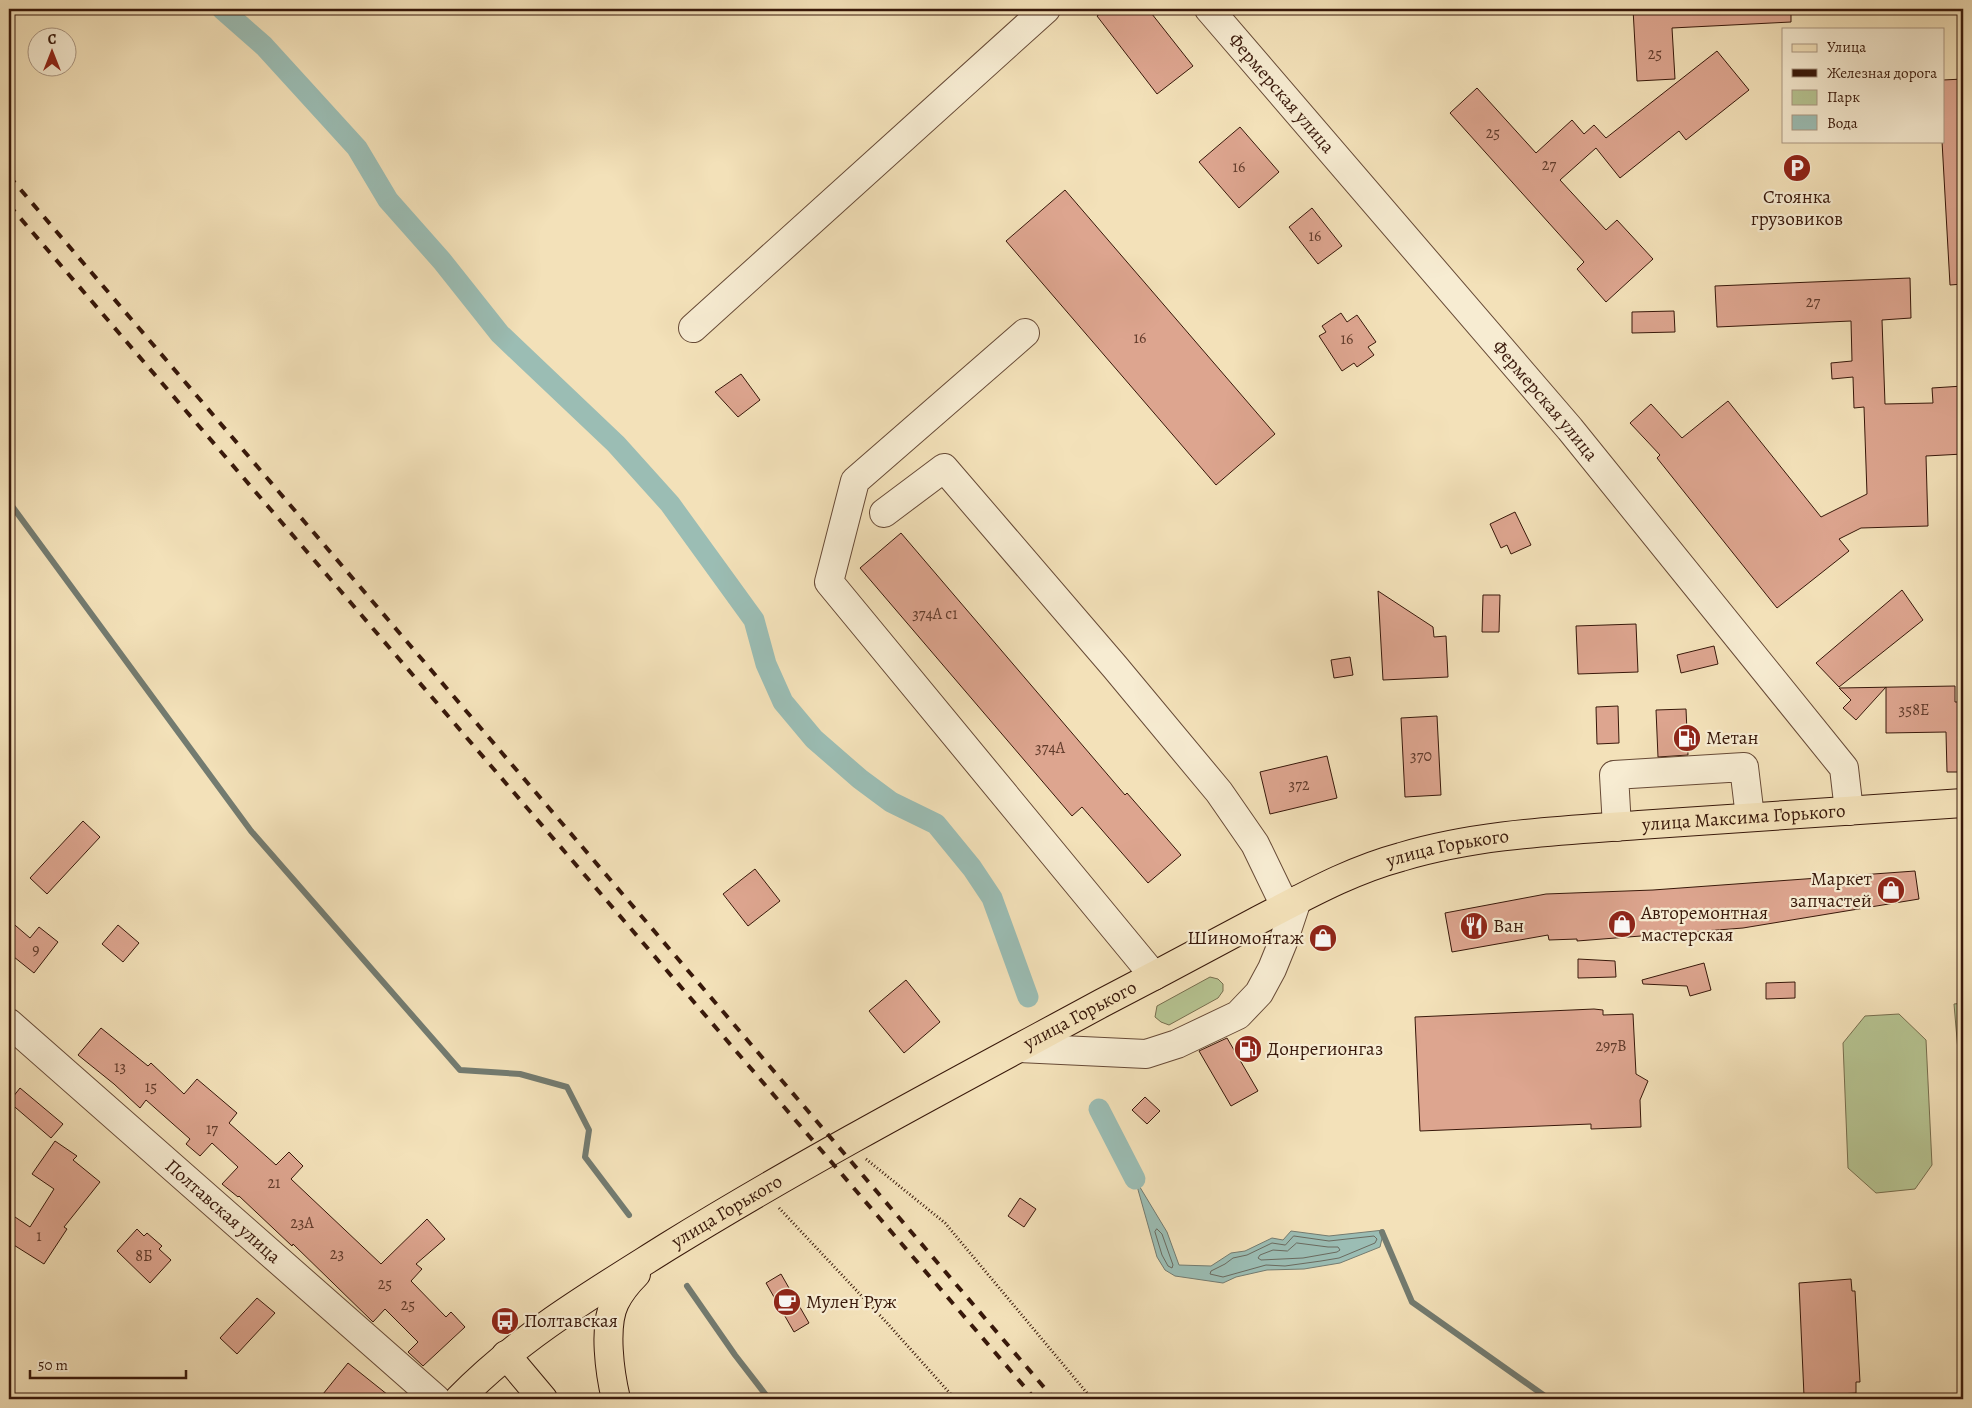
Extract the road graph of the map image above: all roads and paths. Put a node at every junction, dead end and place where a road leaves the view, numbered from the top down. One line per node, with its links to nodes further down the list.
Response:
1 (1046, 9): 3 (street)
2 (1209, 9): 7 (street, Фермерская улица)
3 (693, 328)
4 (1025, 333): 12 (street)
5 (884, 513): 11 (street)
6 (1963, 803): 7 (main road, улица Максима Горького)
7 (1849, 811): 8 (main road, улица Максима Горького)
8 (1750, 817): 9 (main road, улица Максима Горького); 9 (street)
9 (1617, 827): 10 (main road, улица Максима Горького)
10 (1524, 834): 11 (main road, улица Горького)
11 (1291, 903): 12 (main road, улица Горького); 14 (street)
12 (1154, 976): 14 (main road, улица Горького)
13 (13, 1036): 19 (street, Полтавская улица)
14 (1019, 1048): 15 (main road, улица Горького)
15 (846, 1143): 16 (main road, улица Горького); 24 (path)
16 (762, 1190): 17 (main road, улица Горького); 23 (path)
17 (659, 1252): 18 (main road); 22 (main road)
18 (506, 1355): 20 (main road); 21 (main road)
19 (436, 1399)
20 (459, 1399)
21 (543, 1399)
22 (616, 1399)
23 (955, 1399)
24 (1092, 1399)

